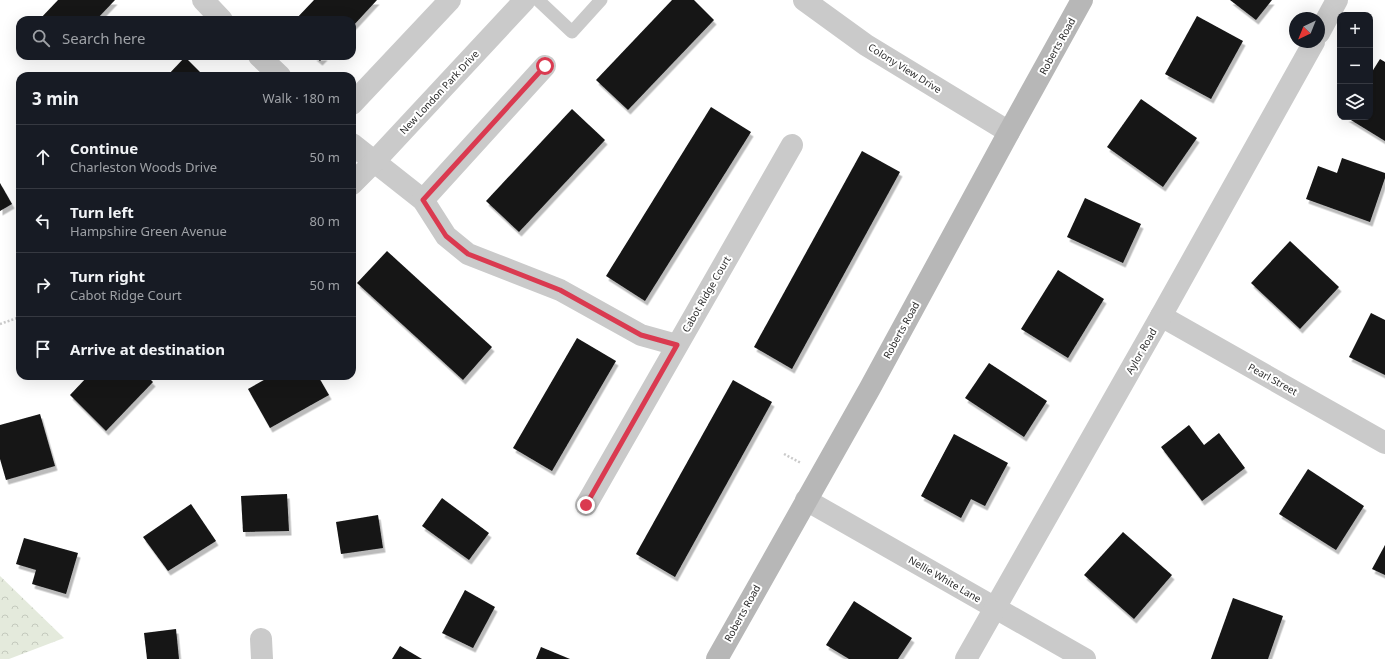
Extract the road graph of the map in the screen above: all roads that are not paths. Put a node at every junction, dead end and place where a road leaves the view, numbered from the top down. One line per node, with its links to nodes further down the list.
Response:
1 (203, 0): 9 (street)
2 (450, 0): 15 (street)
3 (525, 0): 19 (street, New London Park Drive)
4 (538, 0): 5 (lane)
5 (602, 0)
6 (804, 0): 16 (street, Colony View Drive)
7 (1082, 0): 16 (main road, Roberts Road)
8 (1337, 0): 10 (street)
9 (218, 16)
10 (1325, 22)
11 (1311, 48): 22 (street, Aylor Road)
12 (263, 60): 14 (street)
13 (545, 66): 21 (street)
14 (276, 72)
15 (356, 100)
16 (1009, 132): 25 (main road, Roberts Road)
17 (792, 145): 23 (street, Cabot Ridge Court)
18 (356, 147): 19 (street)
19 (374, 162): 20 (street, New London Park Drive); 21 (street)
20 (356, 180)
21 (423, 200): 23 (street)
22 (1161, 316): 24 (street, Pearl Street); 27 (street, Aylor Road)
23 (677, 345): 26 (street, Cabot Ridge Court)
24 (1385, 443)
25 (806, 500): 27 (street, Nellie White Lane); 28 (main road, Roberts Road)
26 (586, 505)
27 (995, 608): 29 (street, Aylor Road); 30 (street, Nellie White Lane)
28 (717, 659)
29 (966, 659)
30 (1085, 659)

